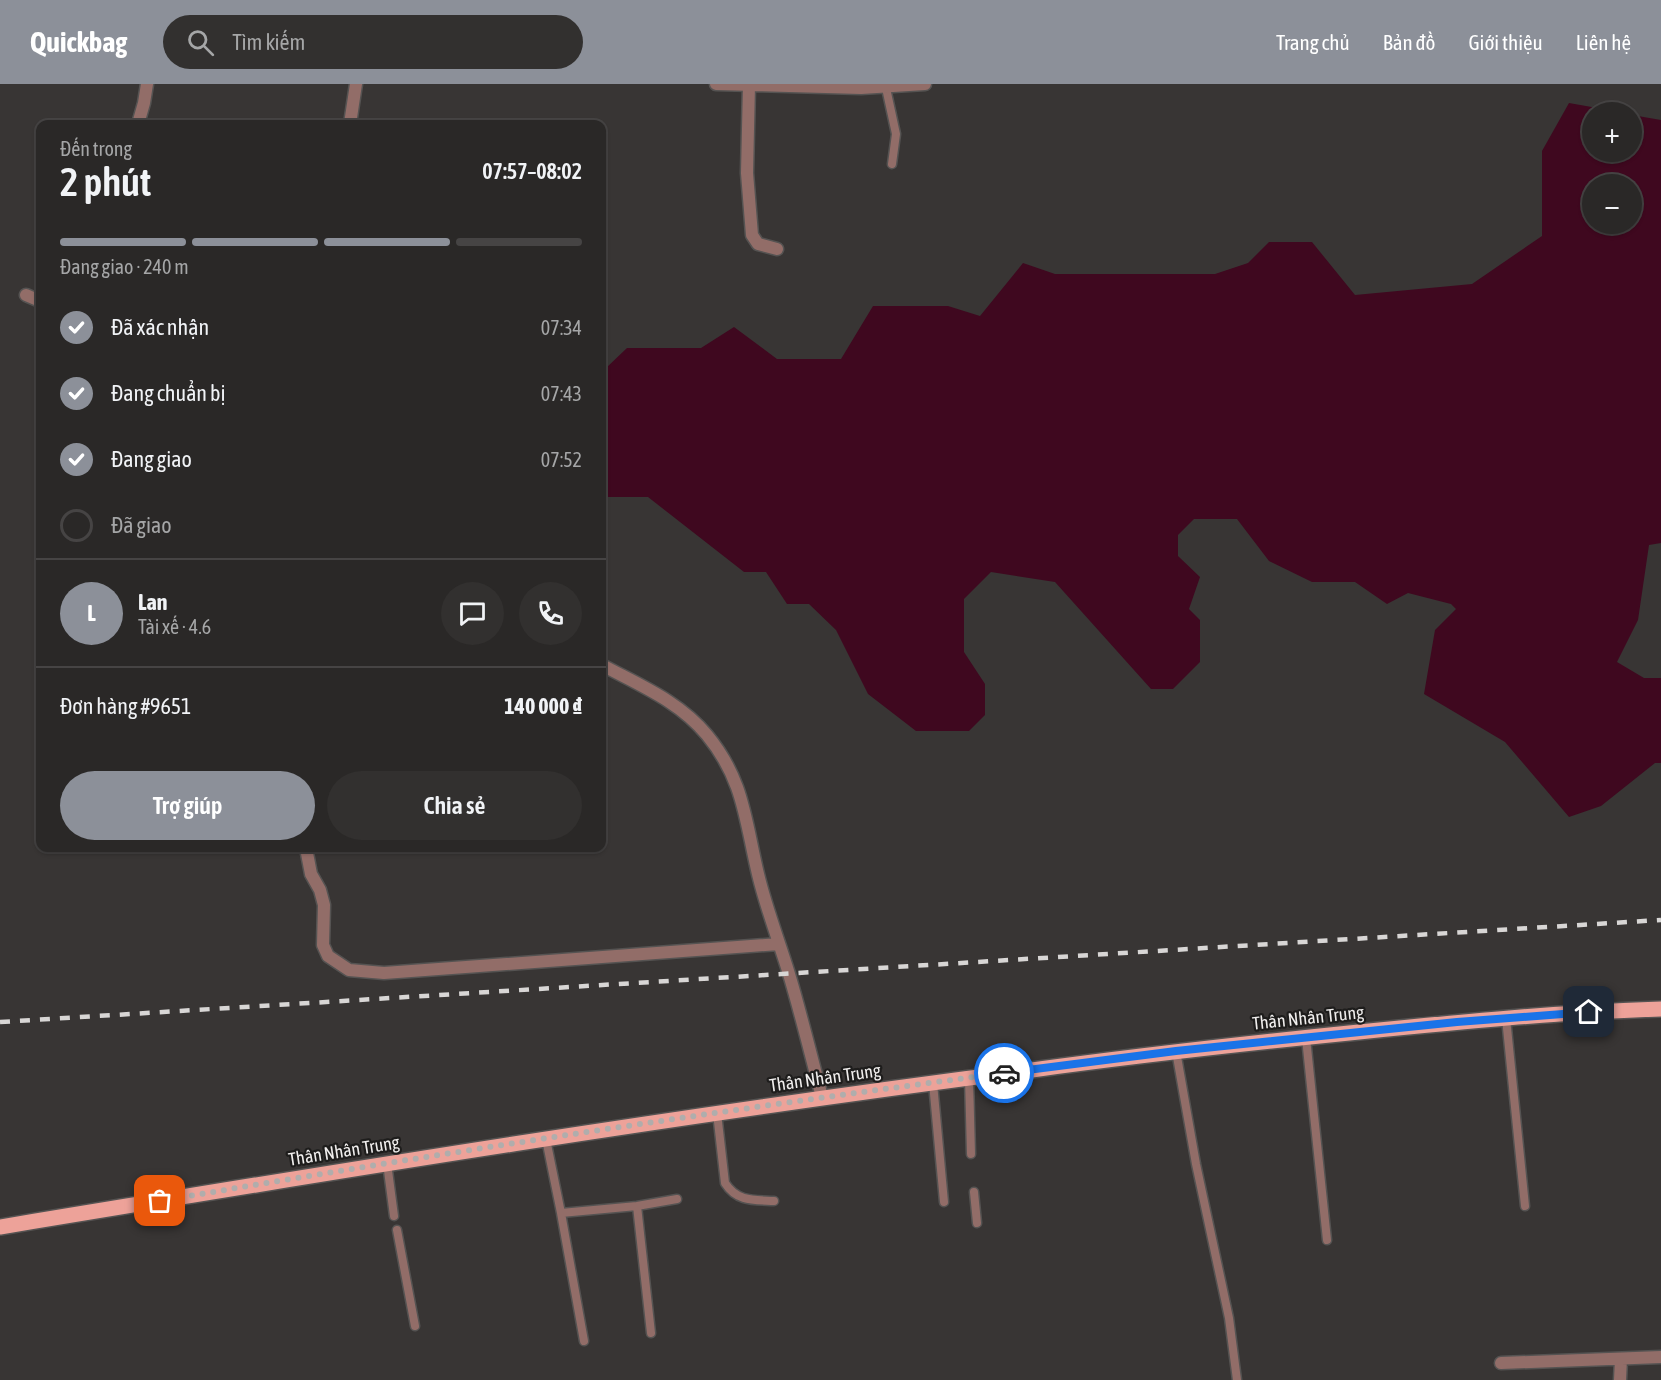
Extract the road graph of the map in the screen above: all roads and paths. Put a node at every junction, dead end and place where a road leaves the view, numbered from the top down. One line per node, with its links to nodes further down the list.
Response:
1 (147, 84): 7 (street)
2 (356, 84): 8 (street)
3 (716, 84): 5 (street)
4 (925, 84): 6 (street)
5 (749, 85): 6 (street); 10 (street)
6 (886, 88): 9 (lane)
7 (139, 120)
8 (351, 120)
9 (892, 164)
10 (777, 249)
11 (26, 295): 12 (street)
12 (36, 299)
13 (606, 667): 15 (street)
14 (307, 852): 15 (street)
15 (779, 944): 22 (street)
16 (1661, 1009): 17 (main road, Thân Nhân Trung)
17 (1506, 1018): 18 (main road, Thân Nhân Trung); 32 (lane)
18 (1306, 1038): 19 (main road, Thân Nhân Trung); 38 (lane)
19 (1176, 1051): 20 (main road, Thân Nhân Trung); 45 (lane)
20 (969, 1078): 21 (main road, Thân Nhân Trung); 25 (lane)
21 (933, 1083): 22 (main road, Thân Nhân Trung); 30 (lane)
22 (822, 1097): 23 (main road, Thân Nhân Trung)
23 (717, 1113): 24 (main road, Thân Nhân Trung); 29 (lane)
24 (546, 1139): 26 (main road, Thân Nhân Trung); 33 (lane)
25 (971, 1154)
26 (387, 1163): 34 (lane); 36 (main road, Thân Nhân Trung)
27 (974, 1192): 35 (lane)
28 (677, 1199): 31 (lane)
29 (774, 1201)
30 (944, 1202)
31 (637, 1206): 33 (lane); 40 (lane)
32 (1525, 1206)
33 (561, 1213): 41 (lane)
34 (394, 1216)
35 (977, 1223)
36 (0, 1227)
37 (397, 1230): 39 (lane)
38 (1327, 1240)
39 (415, 1326)
40 (651, 1332)
41 (584, 1341)
42 (1661, 1357): 43 (street)
43 (1621, 1359): 44 (street); 46 (street)
44 (1501, 1363)
45 (1237, 1380)
46 (1620, 1380)

